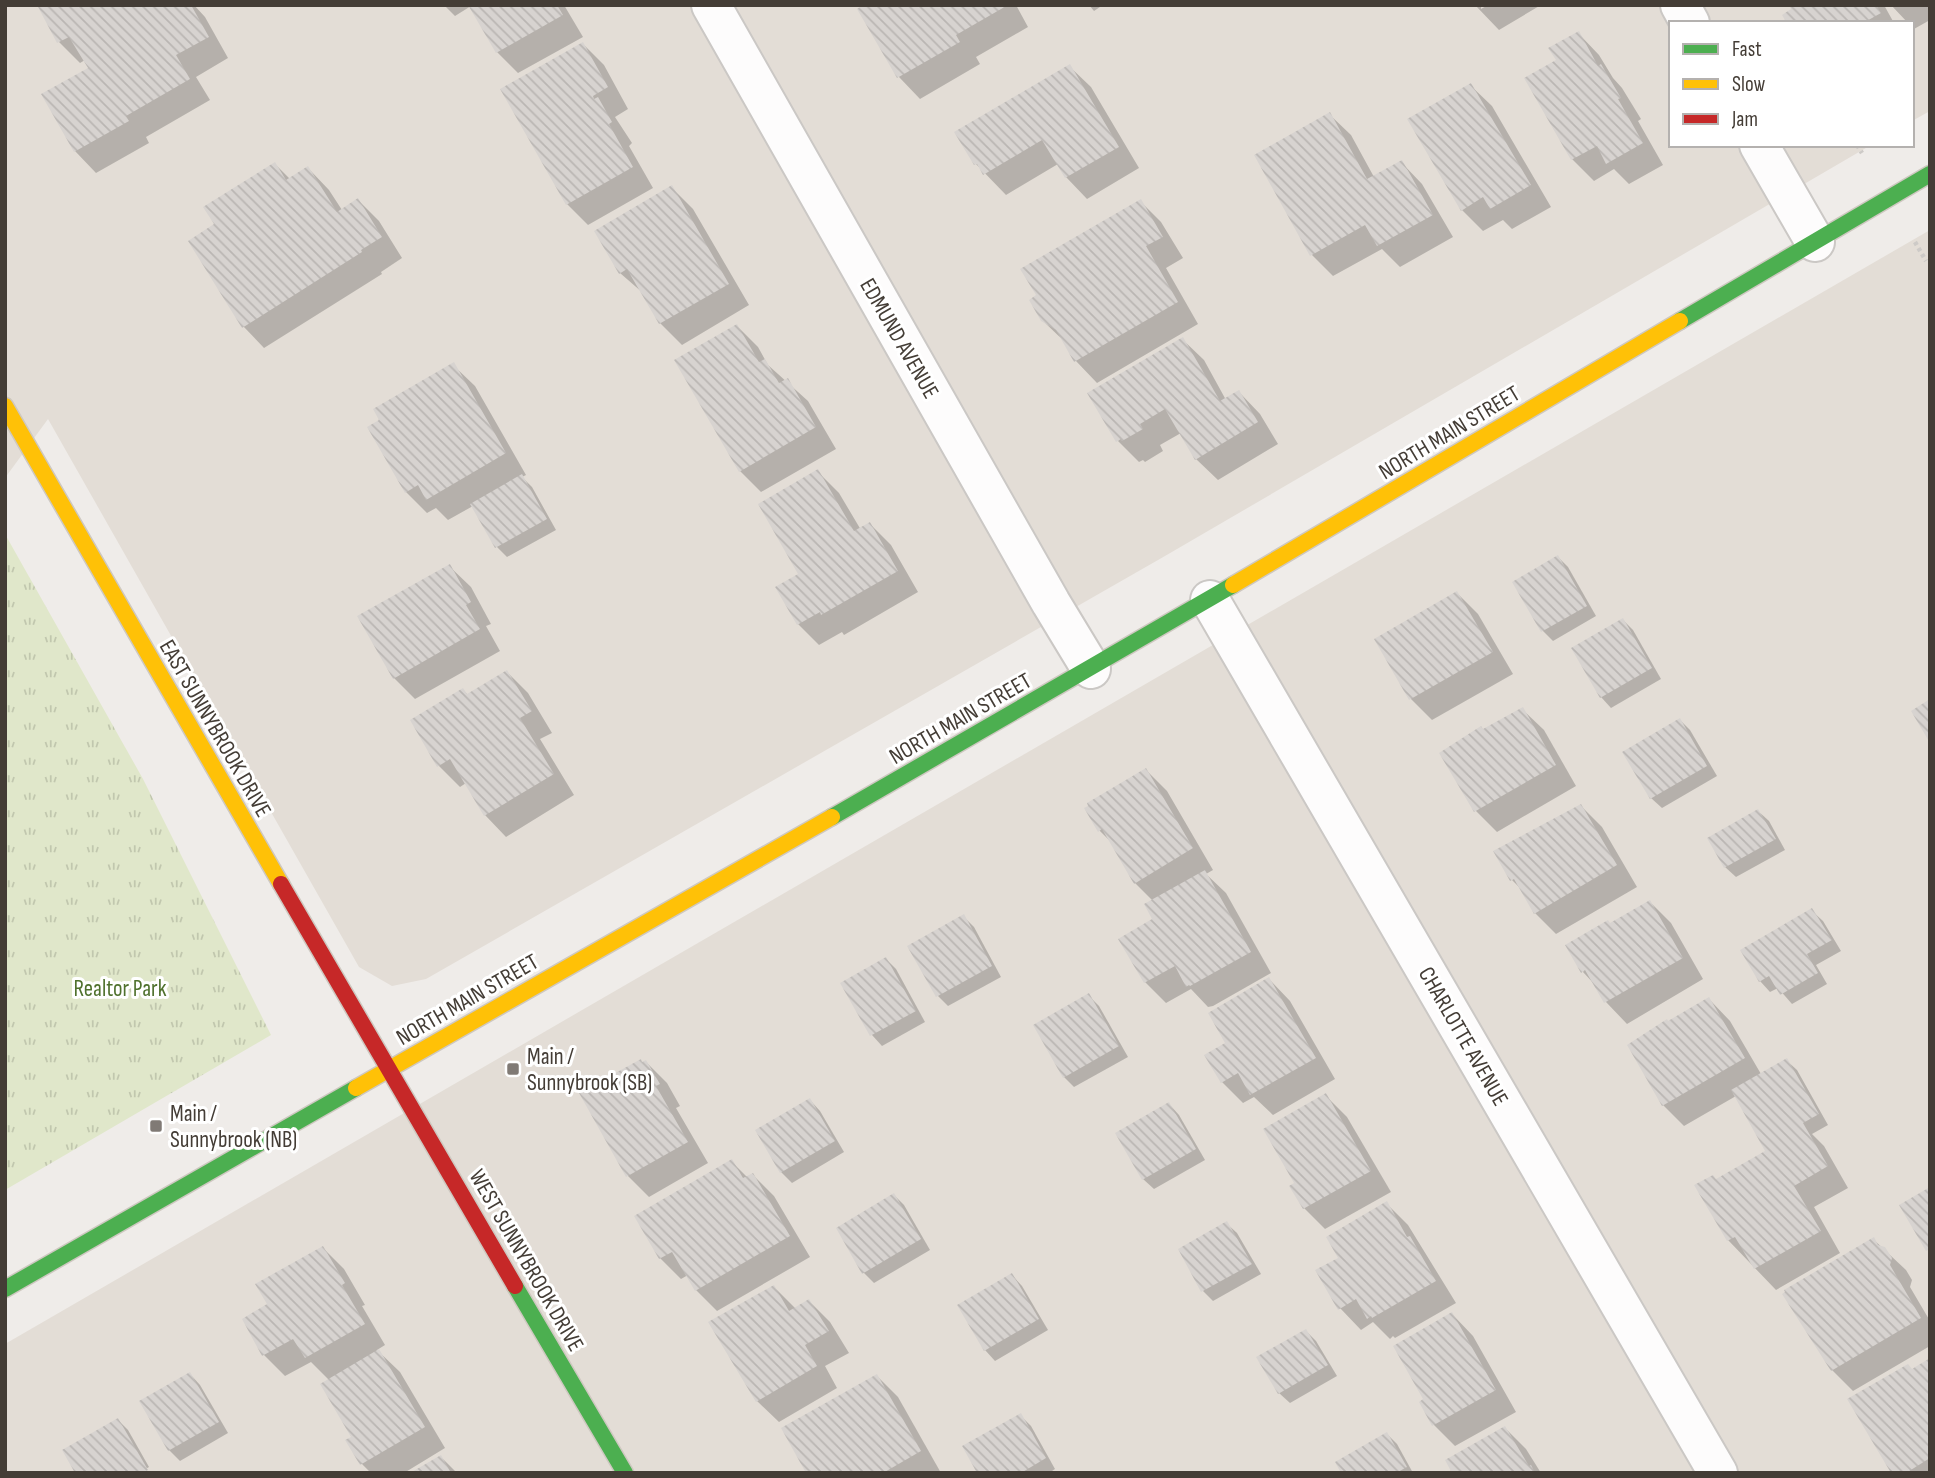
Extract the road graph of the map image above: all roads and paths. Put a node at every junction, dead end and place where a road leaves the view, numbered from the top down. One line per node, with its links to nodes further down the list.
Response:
1 (711, 5): 13 (street, EDMUND AVENUE)
2 (1680, 5): 3 (street)
3 (1689, 21)
4 (1760, 147): 8 (street)
5 (1858, 147): 6 (path)
6 (1862, 153)
7 (1930, 174): 8 (main road, NORTH MAIN STREET)
8 (1815, 242): 12 (main road, NORTH MAIN STREET)
9 (1915, 242): 10 (path)
10 (1926, 261)
11 (5, 406): 14 (main road, EAST SUNNYBROOK DRIVE)
12 (1210, 600): 13 (main road, NORTH MAIN STREET); 17 (street, CHARLOTTE AVENUE)
13 (1091, 669): 14 (main road, NORTH MAIN STREET)
14 (388, 1071): 15 (main road, NORTH MAIN STREET); 16 (main road, WEST SUNNYBROOK DRIVE)
15 (5, 1289)
16 (625, 1473)
17 (1718, 1473)

